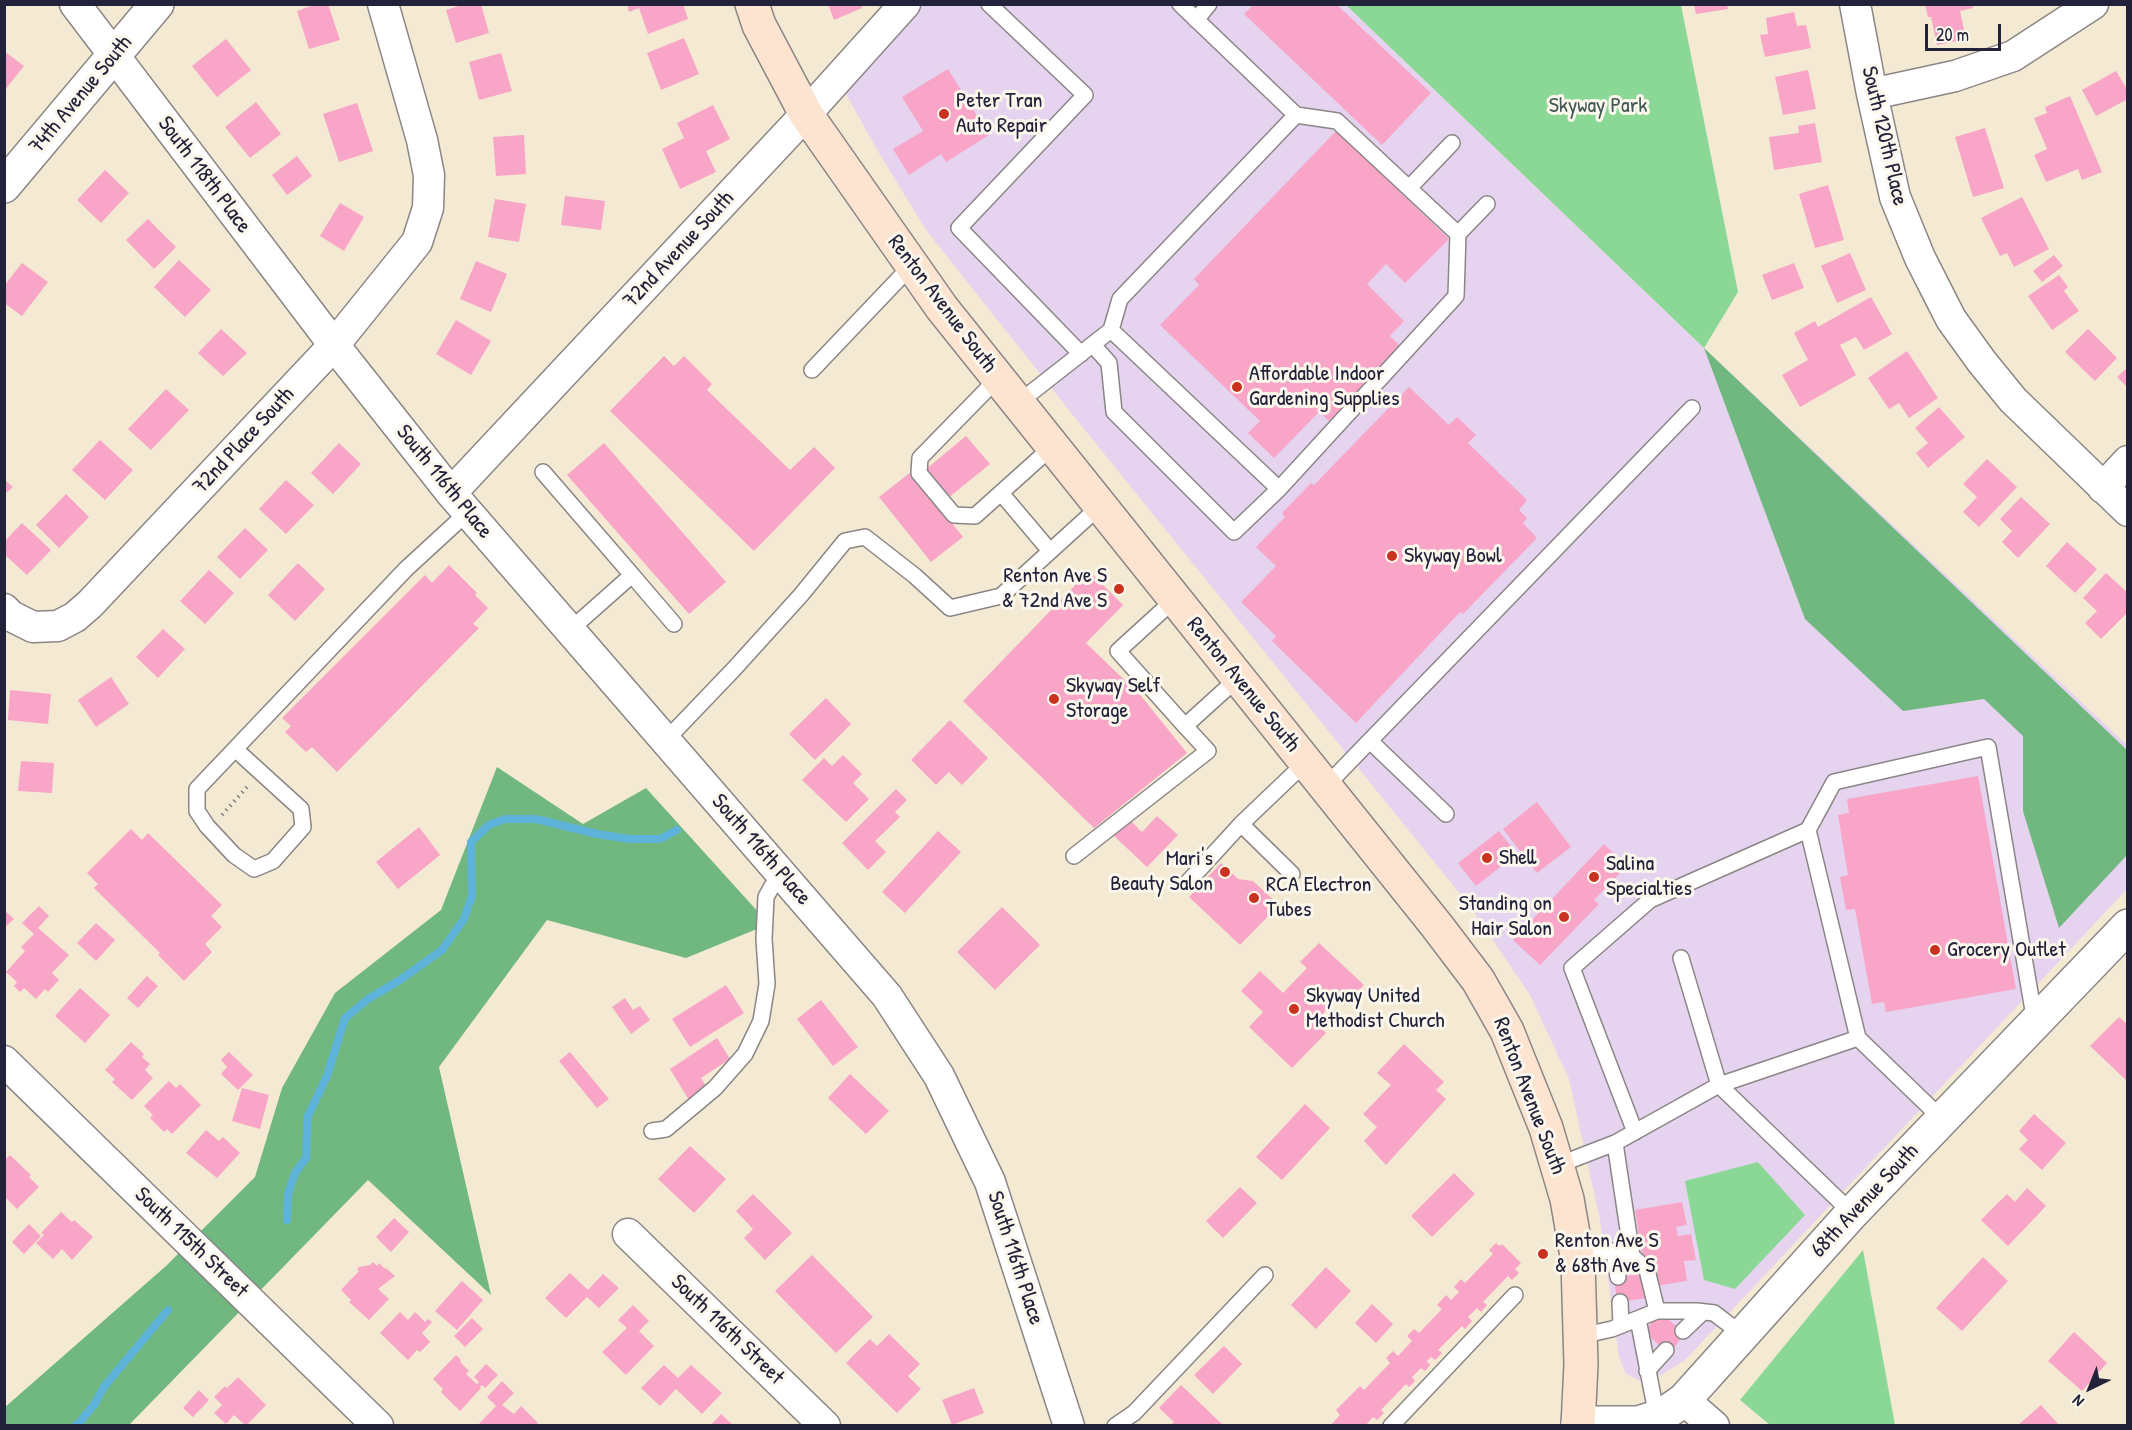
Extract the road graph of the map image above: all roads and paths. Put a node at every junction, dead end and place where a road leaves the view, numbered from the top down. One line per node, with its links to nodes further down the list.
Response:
1 (75, 4): 12 (street, South 118th Place)
2 (157, 4): 12 (street, 74th Avenue South)
3 (383, 4): 23 (street, 72nd Place South)
4 (752, 4): 14 (main road, Renton Avenue South)
5 (905, 4): 14 (street, 72nd Avenue South)
6 (989, 4): 24 (lane)
7 (1180, 4): 11 (lane)
8 (1209, 4): 11 (lane)
9 (1855, 4): 13 (street, South 120th Place)
10 (2093, 4): 13 (street)
11 (1196, 20): 15 (lane)
12 (114, 57): 17 (street, 74th Avenue South); 23 (street, South 118th Place)
13 (1872, 94): 31 (street, South 120th Place)
14 (806, 114): 21 (main road, Renton Avenue South); 34 (street, 72nd Avenue South)
15 (1296, 114): 18 (lane); 22 (lane)
16 (1452, 143): 18 (lane)
17 (4, 186)
18 (1409, 188): 20 (lane)
19 (1487, 204): 20 (lane)
20 (1458, 234): 32 (lane)
21 (912, 265): 25 (lane); 26 (main road, Renton Avenue South)
22 (1111, 330): 24 (lane); 32 (lane)
23 (334, 345): 34 (street, South 116th Place); 40 (street, 72nd Place South)
24 (1087, 349): 26 (lane); 32 (lane)
25 (812, 370)
26 (1008, 391): 28 (main road, Renton Avenue South); 33 (lane)
27 (1692, 408): 46 (lane)
28 (1053, 447): 33 (lane); 35 (main road, Renton Avenue South)
29 (2127, 462): 31 (street)
30 (543, 472): 38 (lane)
31 (2103, 488): 36 (street, South 120th Place)
32 (1279, 489)
33 (1001, 493): 37 (lane)
34 (459, 503): 42 (street, South 116th Place); 47 (lane)
35 (1100, 506): 37 (lane); 39 (main road, Renton Avenue South)
36 (2127, 511)
37 (1050, 550): 45 (lane)
38 (632, 575): 41 (lane); 42 (lane)
39 (1175, 599): 43 (main road, Renton Avenue South); 44 (lane)
40 (4, 609)
41 (674, 624)
42 (570, 630): 45 (street, South 116th Place)
43 (1238, 678): 44 (lane); 48 (main road, Renton Avenue South)
44 (1185, 726): 54 (lane)
45 (666, 740): 55 (street, South 116th Place)
46 (1370, 741): 48 (lane); 50 (lane)
47 (235, 748): 47 (lane)
48 (1316, 775): 52 (lane); 68 (main road, Renton Avenue South)
49 (251, 783): 51 (path)
50 (1446, 814)
51 (218, 820)
52 (1241, 824): 56 (lane); 57 (lane)
53 (1808, 830): 60 (lane); 61 (lane); 66 (lane)
54 (1074, 856)
55 (780, 872): 65 (lane); 89 (street, South 116th Place)
56 (1292, 874)
57 (1187, 883)
58 (2127, 926): 60 (street, 68th Avenue South)
59 (1681, 957): 63 (lane)
60 (2035, 1022): 64 (street, 68th Avenue South)
61 (1858, 1038): 63 (lane); 64 (lane)
62 (4, 1061): 91 (street, South 115th Street)
63 (1719, 1085): 66 (lane); 69 (lane)
64 (1941, 1118): 69 (street, 68th Avenue South)
65 (652, 1131)
66 (1635, 1132): 67 (lane)
67 (1615, 1143): 68 (lane); 73 (lane)
68 (1558, 1165): 72 (main road, Renton Avenue South)
69 (1852, 1213): 83 (street, 68th Avenue South)
70 (628, 1234): 92 (street, South 116th Street)
71 (1614, 1251): 72 (lane); 73 (lane); 75 (lane)
72 (1576, 1255): 84 (main road, Renton Avenue South)
73 (1632, 1256): 78 (lane)
74 (1265, 1275): 93 (lane)
75 (1618, 1277)
76 (1515, 1295): 94 (lane)
77 (1620, 1302): 81 (lane)
78 (1657, 1311): 79 (lane); 80 (lane)
79 (1703, 1312): 82 (lane); 83 (lane)
80 (1638, 1319): 81 (lane); 86 (lane)
81 (1621, 1325): 84 (lane)
82 (1683, 1331)
83 (1743, 1335): 87 (street, 68th Avenue South)
84 (1580, 1336): 90 (main road, Renton Avenue South)
85 (1666, 1350): 86 (lane)
86 (1647, 1371): 88 (lane)
87 (1684, 1400): 88 (street, 68th Avenue South); 95 (street)
88 (1657, 1417): 90 (street, 68th Avenue South)
89 (1067, 1424)
90 (1578, 1424)
91 (378, 1425)
92 (825, 1425)
93 (1115, 1425)
94 (1391, 1425)
95 (1714, 1425)

